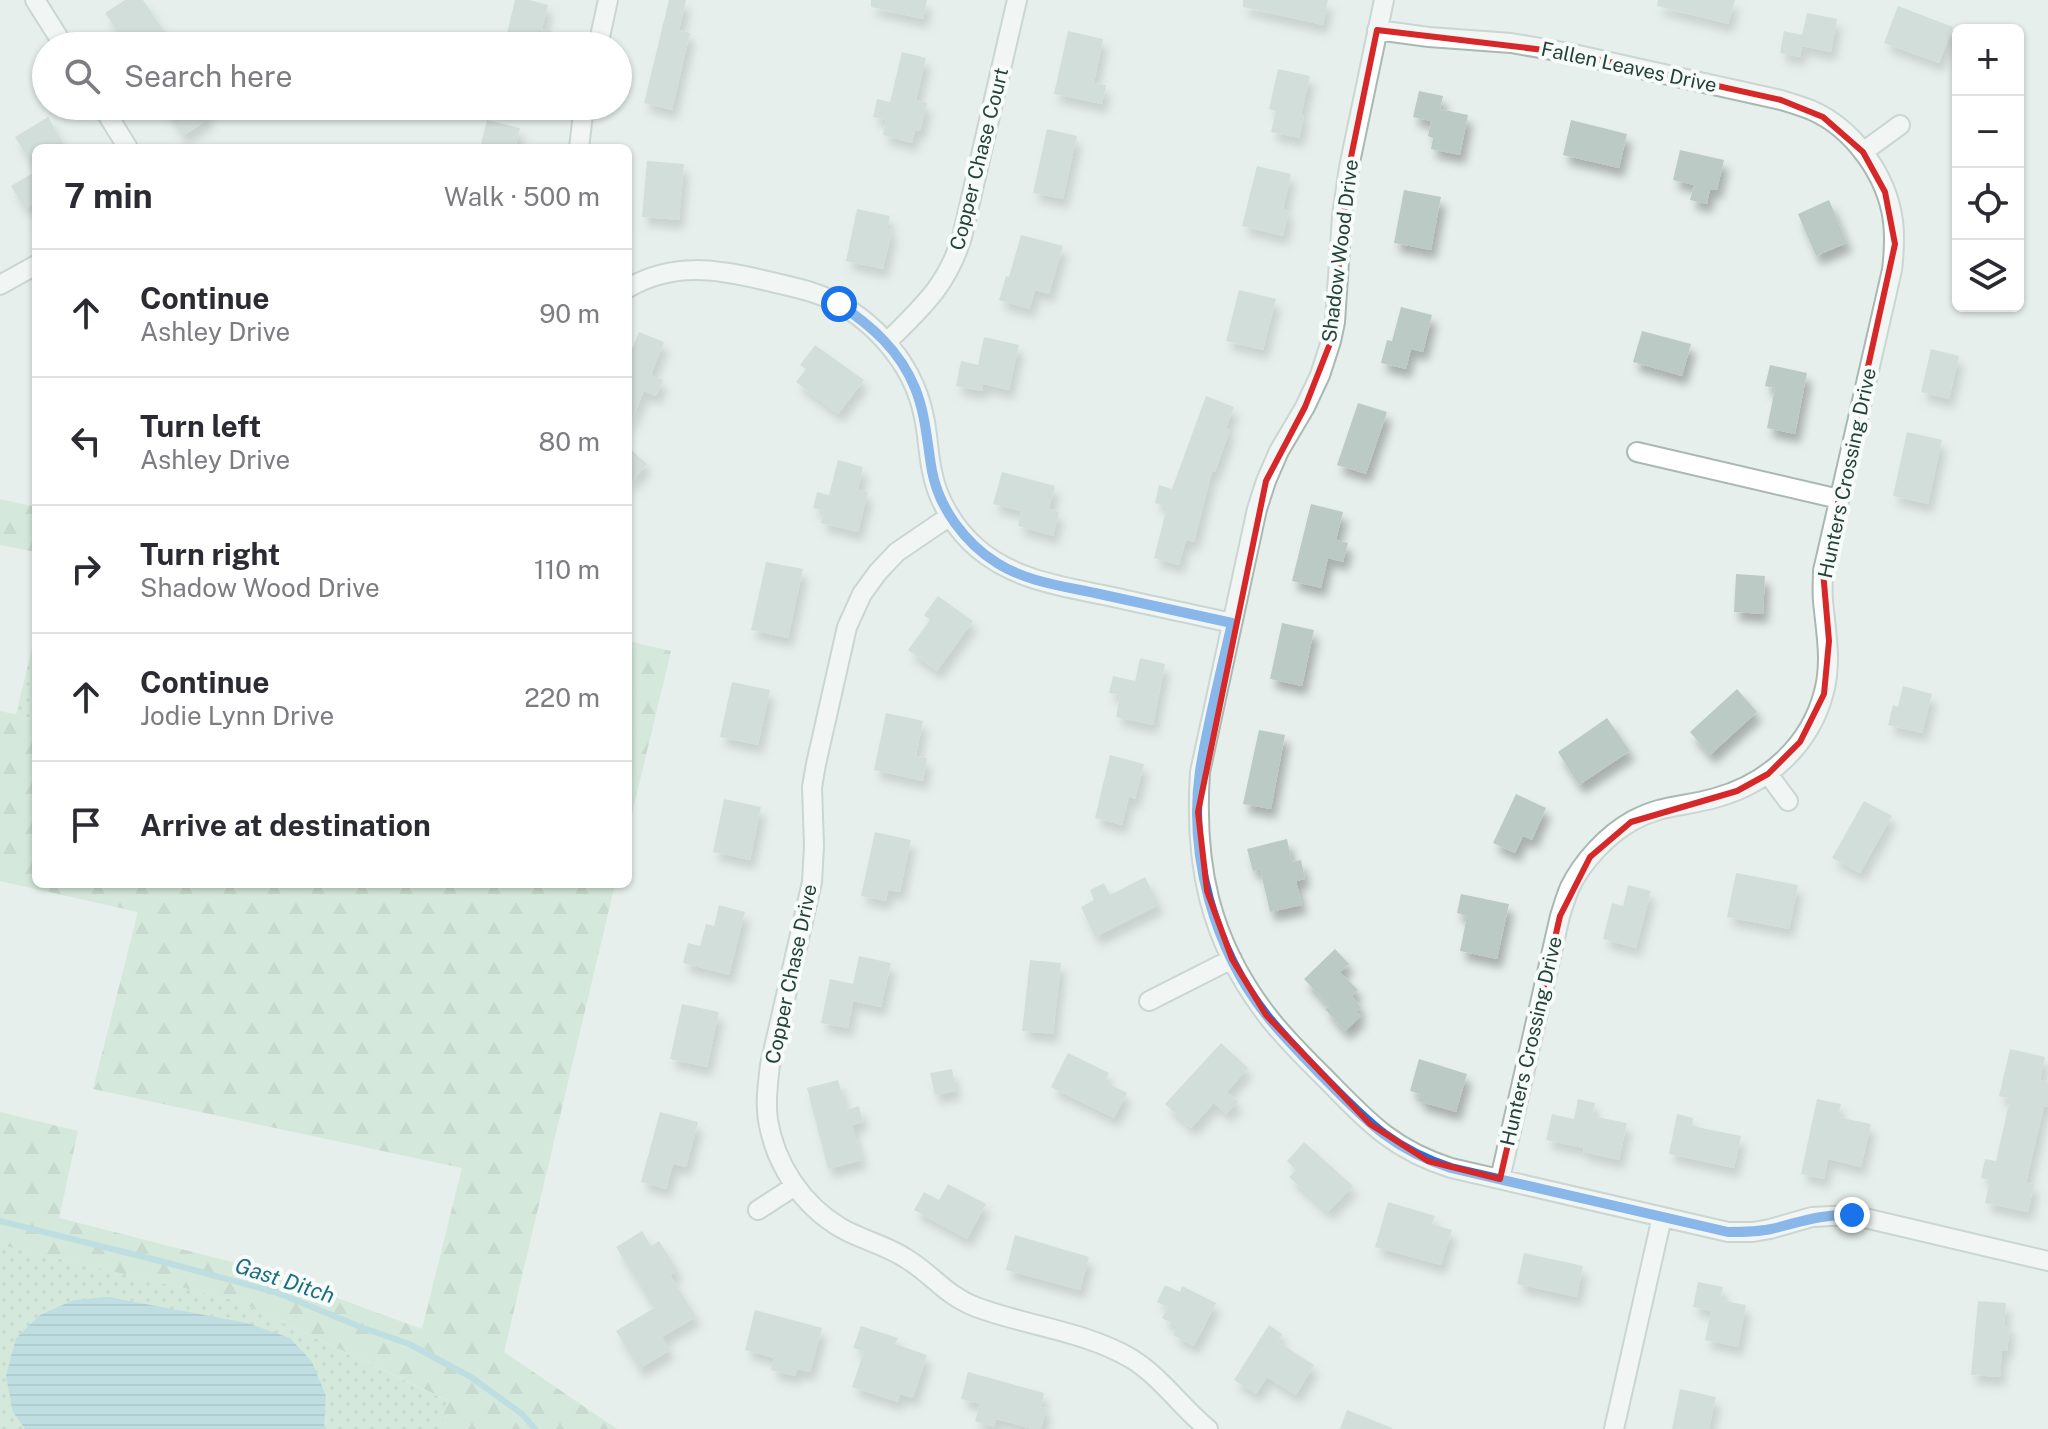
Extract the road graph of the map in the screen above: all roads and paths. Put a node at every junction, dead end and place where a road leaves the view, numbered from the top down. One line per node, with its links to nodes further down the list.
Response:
1 (35, 0): 6 (street)
2 (608, 0): 7 (street)
3 (1017, 0): 17 (street, Copper Chase Court)
4 (1384, 0): 5 (street, Shadow Wood Drive)
5 (1377, 30): 13 (street, Fallen Leaves Drive); 21 (street, Shadow Wood Drive)
6 (55, 32)
7 (601, 32)
8 (111, 120): 11 (street)
9 (582, 120): 12 (street)
10 (1900, 125): 13 (street)
11 (126, 144)
12 (579, 144)
13 (1863, 152): 19 (street, Hunters Crossing Drive)
14 (32, 267): 16 (street)
15 (632, 282): 17 (street)
16 (0, 285)
17 (887, 342): 20 (street)
18 (1637, 452): 19 (street)
19 (1839, 499): 22 (street, Hunters Crossing Drive)
20 (950, 516): 21 (street); 27 (street, Copper Chase Drive)
21 (1232, 623): 24 (street, Shadow Wood Drive)
22 (1768, 774): 23 (street); 26 (street, Hunters Crossing Drive)
23 (1788, 801)
24 (1232, 959): 25 (street); 26 (street, Shadow Wood Drive)
25 (1149, 1001)
26 (1500, 1179): 29 (street, Shadow Wood Drive)
27 (795, 1186): 28 (street); 31 (street, Copper Chase Drive)
28 (758, 1210)
29 (1662, 1217): 30 (street, Shadow Wood Drive); 32 (street)
30 (2048, 1261)
31 (1199, 1426)
32 (1614, 1429)

